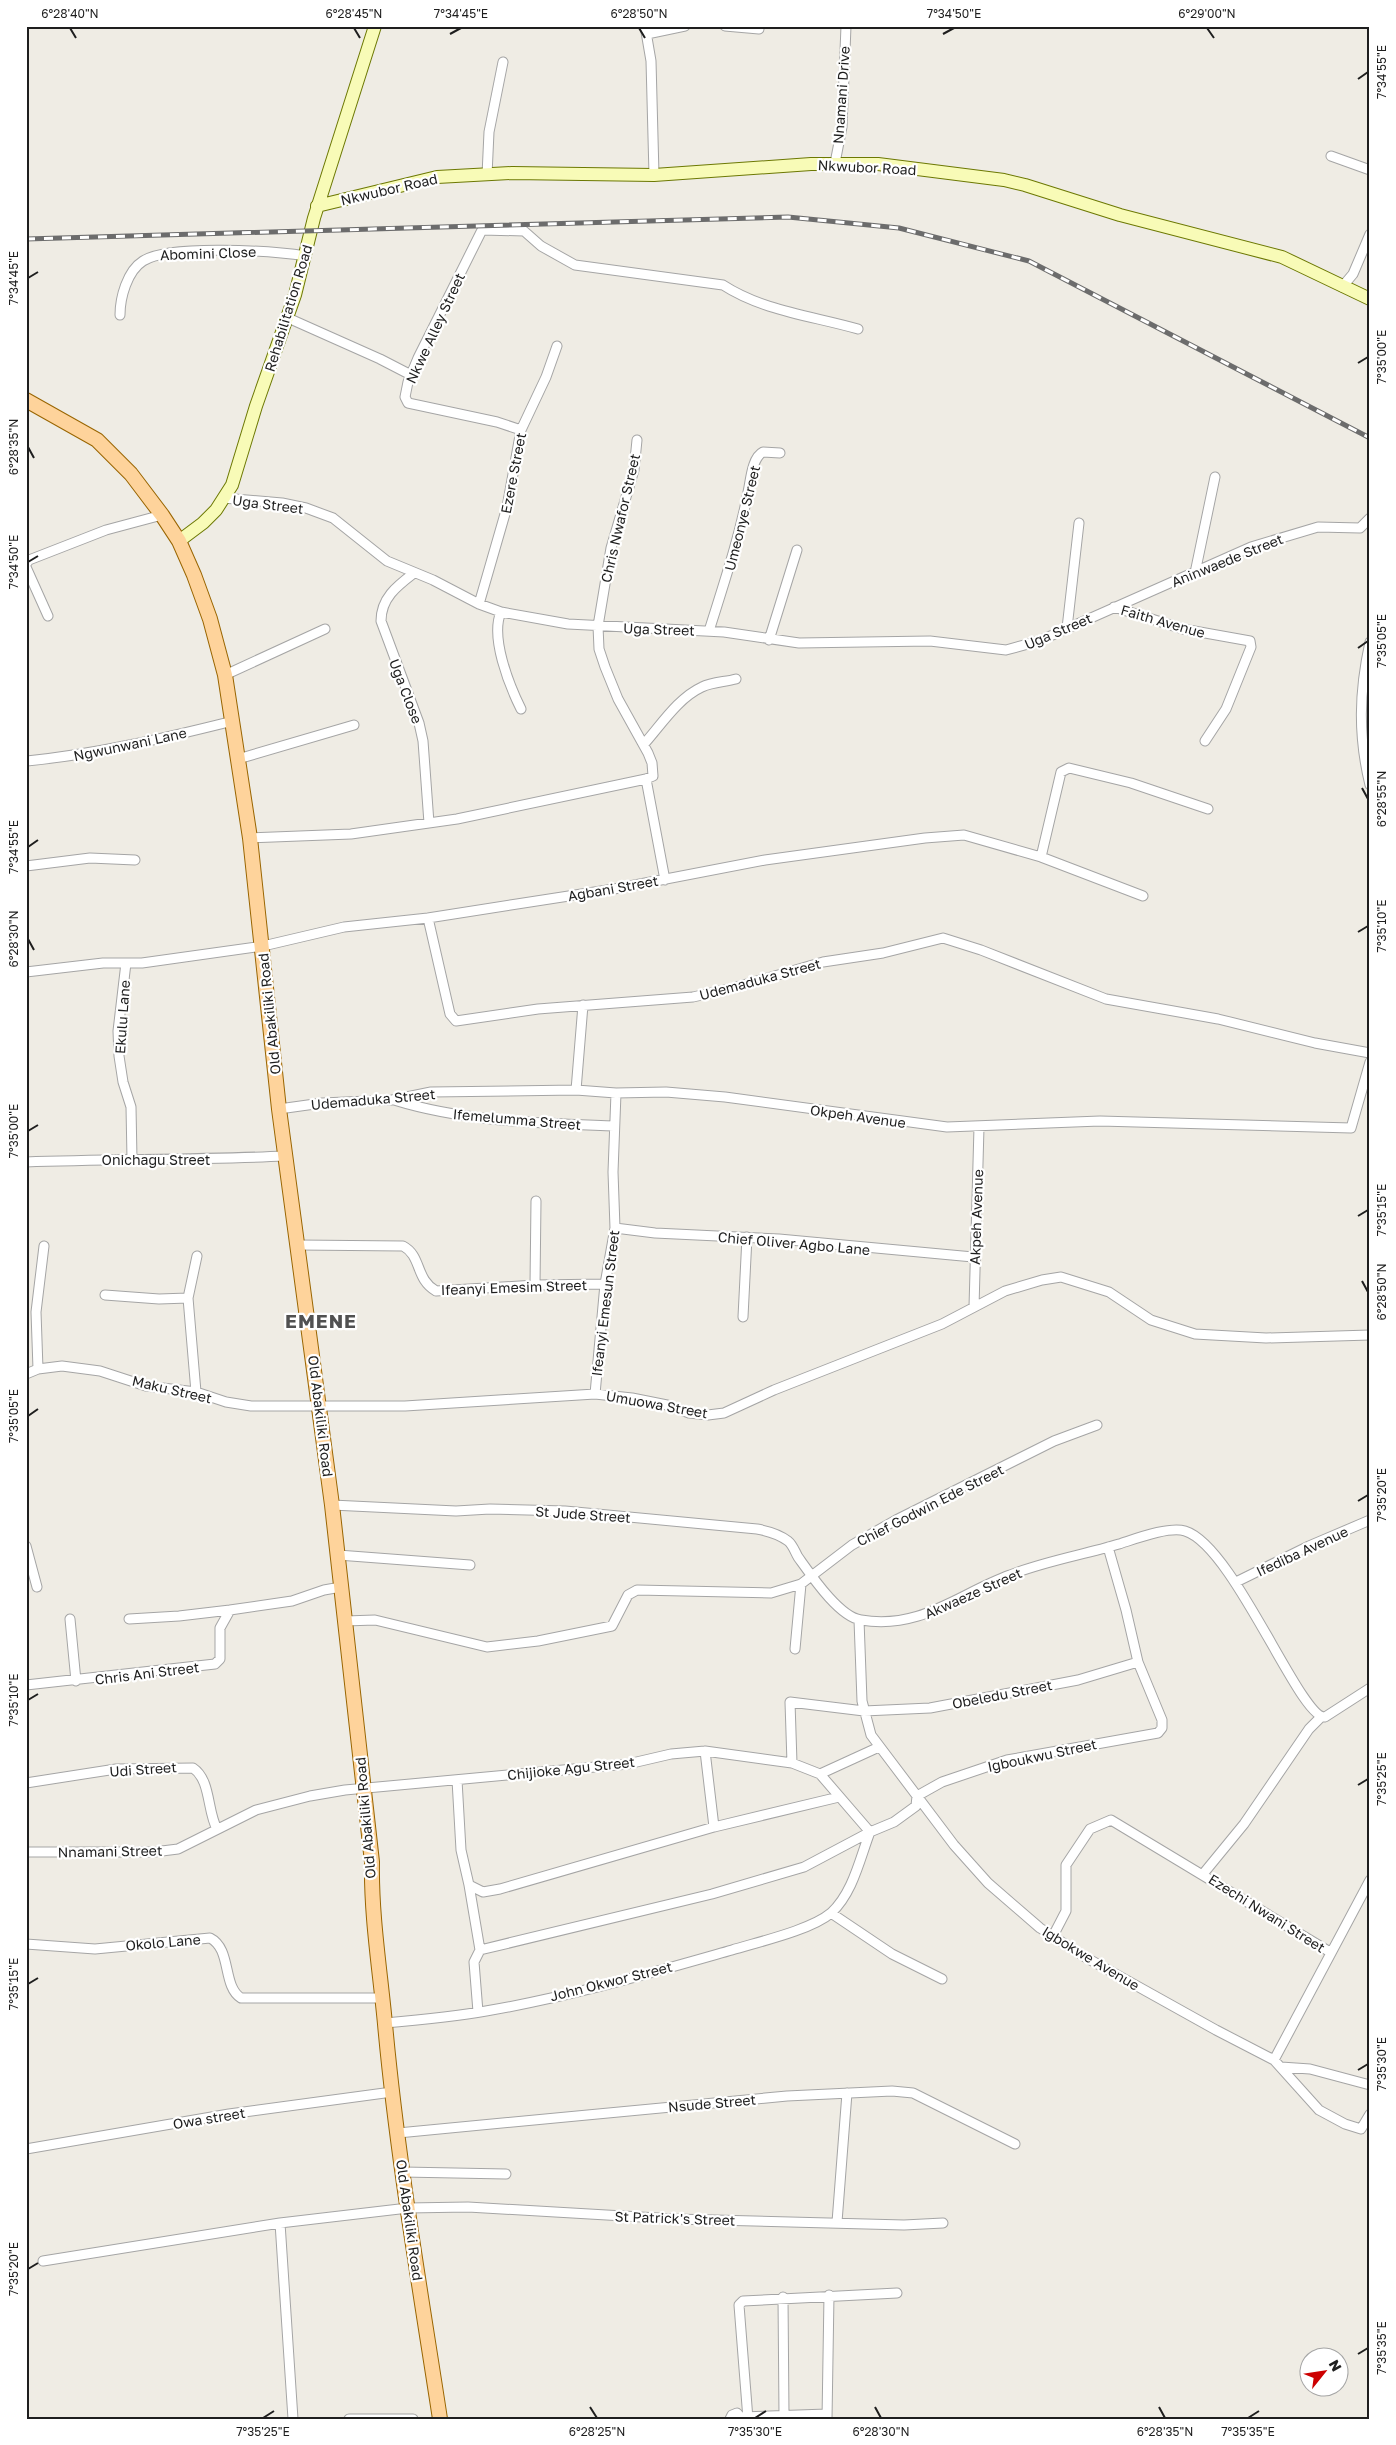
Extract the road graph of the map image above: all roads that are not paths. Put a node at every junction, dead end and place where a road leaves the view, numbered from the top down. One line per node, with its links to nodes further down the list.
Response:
1 (375, 26): 13 (street, Rehabilitation Road)
2 (685, 26): 6 (street)
3 (725, 26): 5 (street)
4 (846, 26): 9 (street, Nnamani Drive)
5 (759, 29)
6 (646, 30): 12 (street)
7 (503, 62): 11 (street)
8 (1331, 156): 10 (street)
9 (834, 163): 12 (street, Nkwubor Road); 16 (street, Nkwubor Road)
10 (1370, 170)
11 (487, 175): 12 (street, Nkwubor Road); 13 (street, Nkwubor Road)
12 (654, 175)
13 (317, 206): 15 (street, Rehabilitation Road)
14 (1370, 234): 16 (street)
15 (306, 256): 18 (street, Abomini Close); 19 (street, Rehabilitation Road)
16 (1342, 287): 17 (street, Nkwubor Road)
17 (1370, 299)
18 (120, 315)
19 (288, 318): 22 (street); 28 (street, Rehabilitation Road)
20 (858, 329): 22 (street, Nkwe Alley Street)
21 (557, 346): 24 (street, Ezere Street)
22 (411, 375): 24 (street, Nkwe Alley Street)
23 (26, 400): 29 (main road, Old Abakiliki Road)
24 (520, 430): 37 (street, Ezere Street)
25 (637, 440): 41 (street, Chris Nwafor Street)
26 (780, 453): 44 (street, Umeonye Street)
27 (1215, 477): 36 (street)
28 (223, 498): 32 (street, Rehabilitation Road); 35 (street, Uga Street)
29 (162, 514): 32 (main road, Old Abakiliki Road); 34 (street)
30 (1370, 518): 36 (street, Aninwaede Street)
31 (1079, 524): 42 (street)
32 (179, 541): 47 (main road, Old Abakiliki Road)
33 (797, 550): 45 (street)
34 (26, 566): 40 (street)
35 (414, 573): 37 (street, Uga Street); 60 (street, Uga Close)
36 (1195, 573): 38 (street, Aninwaede Street)
37 (479, 604): 39 (street, Uga Street)
38 (1114, 607): 42 (street, Uga Street); 52 (street, Faith Avenue)
39 (501, 612): 41 (street, Uga Street); 49 (street)
40 (48, 616)
41 (598, 626): 44 (street, Uga Street); 53 (street, Chris Nwafor Street)
42 (1067, 628): 45 (street, Uga Street)
43 (325, 629): 47 (street)
44 (709, 632): 45 (street, Uga Street)
45 (769, 640)
46 (1370, 642): 54 (street)
47 (224, 675): 50 (main road, Old Abakiliki Road)
48 (736, 679): 53 (street)
49 (521, 708)
50 (233, 721): 55 (main road, Old Abakiliki Road); 56 (street, Ngwunwani Lane)
51 (354, 725): 55 (street)
52 (1205, 741)
53 (644, 744): 57 (street, Chris Nwafor Street)
54 (1367, 754): 58 (street)
55 (238, 758): 61 (main road, Old Abakiliki Road)
56 (27, 761)
57 (646, 779): 60 (street); 65 (street)
58 (1370, 785)
59 (1208, 809): 62 (street)
60 (429, 822): 61 (street)
61 (250, 838): 68 (main road, Old Abakiliki Road)
62 (1041, 857): 65 (street, Agbani Street); 66 (street)
63 (135, 860): 64 (street)
64 (26, 866)
65 (665, 880): 67 (street, Agbani Street)
66 (1143, 896)
67 (428, 918): 68 (street, Agbani Street); 71 (street, Udemaduka Street)
68 (263, 946): 69 (street, Ekulu Lane); 77 (main road, Old Abakiliki Road)
69 (126, 963): 70 (street, Ekulu Lane); 81 (street, Ekulu Lane)
70 (26, 972)
71 (583, 1005): 72 (street, Udemaduka Street); 74 (street)
72 (1370, 1053)
73 (1370, 1062): 79 (street, Okpeh Avenue)
74 (576, 1090): 75 (street, Udemaduka Street); 76 (street, Udemaduka Street)
75 (616, 1093): 78 (street, Ifeanyi Emesun Street); 79 (street, Okpeh Avenue)
76 (392, 1100): 77 (street, Udemaduka Street); 78 (street, Ifemelumma Street)
77 (279, 1109): 80 (main road, Old Abakiliki Road)
78 (614, 1126): 84 (street, Ifeanyi Emesun Street)
79 (979, 1127): 89 (street, Akpeh Avenue)
80 (286, 1156): 81 (street, Onichagu Street); 86 (main road, Old Abakiliki Road)
81 (132, 1159): 82 (street, Onichagu Street)
82 (26, 1162)
83 (536, 1201): 91 (street)
84 (615, 1228): 85 (street, Chief Oliver Agbo Lane); 90 (street, Ifeanyi Emesun Street)
85 (747, 1237): 89 (street, Chief Oliver Agbo Lane); 95 (street)
86 (298, 1245): 91 (street, Ifeanyi Emesim Street); 101 (main road, Old Abakiliki Road)
87 (44, 1246): 97 (street)
88 (198, 1256): 93 (street)
89 (974, 1258): 94 (street, Akpeh Avenue)
90 (605, 1284): 91 (street, Ifeanyi Emesim Street); 100 (street, Ifeanyi Emesun Street)
91 (535, 1285)
92 (105, 1295): 93 (street)
93 (188, 1298): 99 (street)
94 (974, 1307): 96 (street, Umuowa Street); 100 (street, Umuowa Street)
95 (743, 1317)
96 (1370, 1335)
97 (38, 1369): 98 (street, Maku Street); 99 (street, Maku Street)
98 (26, 1374)
99 (196, 1392): 101 (street, Maku Street)
100 (594, 1394): 101 (street, Umuowa Street)
101 (320, 1404): 103 (main road, Old Abakiliki Road)
102 (1097, 1425): 109 (street, Chief Godwin Ede Street)
103 (332, 1505): 107 (main road, Old Abakiliki Road); 109 (street, St Jude Street)
104 (1370, 1520): 110 (street, Ifediba Avenue)
105 (26, 1546): 112 (street)
106 (1108, 1547): 110 (street, Akwaeze Street); 117 (street, Akwaeze Street); 120 (street)
107 (338, 1555): 108 (street); 113 (main road, Old Abakiliki Road)
108 (470, 1565)
109 (813, 1576): 111 (street, Chief Godwin Ede Street); 117 (street)
110 (1236, 1582): 125 (street)
111 (801, 1584): 118 (street, Chief Godwin Ede Street); 119 (street)
112 (37, 1587)
113 (341, 1587): 114 (street); 118 (main road, Old Abakiliki Road)
114 (230, 1610): 116 (street); 121 (street, Chris Ani Street)
115 (70, 1619): 121 (street)
116 (129, 1619)
117 (859, 1620): 124 (street, Igbokwe Avenue)
118 (345, 1621): 132 (main road, Old Abakiliki Road)
119 (795, 1649)
120 (1138, 1662): 124 (street, Obeledu Street); 133 (street, Igboukwu Street)
121 (76, 1681): 122 (street, Chris Ani Street)
122 (26, 1685)
123 (1370, 1688): 125 (street)
124 (864, 1711): 126 (street, Igbokwe Avenue); 128 (street, Obeledu Street)
125 (1321, 1717): 139 (street)
126 (879, 1747): 129 (street); 133 (street, Igbokwe Avenue)
127 (705, 1751): 128 (street, Chijioke Agu Street); 130 (street, Chijioke Agu Street); 135 (street)
128 (792, 1764): 129 (street, Chijioke Agu Street)
129 (820, 1774): 134 (street)
130 (457, 1780): 132 (street, Chijioke Agu Street); 141 (street)
131 (26, 1783): 136 (street, Udi Street)
132 (363, 1790): 136 (street, Nnamani Street); 148 (main road, Old Abakiliki Road)
133 (917, 1796): 137 (street, Igboukwu Street); 143 (street, Igbokwe Avenue)
134 (839, 1797): 135 (street); 137 (street)
135 (714, 1827): 141 (street)
136 (217, 1829): 138 (street, Nnamani Street)
137 (870, 1832): 142 (street, John Okwor Street); 145 (street)
138 (26, 1852)
139 (1203, 1874): 143 (street, Ezechi Nwani Street); 146 (street, Ezechi Nwani Street)
140 (1370, 1880): 146 (street)
141 (469, 1885): 145 (street)
142 (831, 1912): 147 (street); 149 (street, John Okwor Street)
143 (1052, 1936): 151 (street, Igbokwe Avenue)
144 (26, 1944): 148 (street, Okolo Lane)
145 (480, 1950): 149 (street)
146 (1330, 1952): 151 (street)
147 (942, 1979)
148 (381, 1998): 150 (main road, Old Abakiliki Road)
149 (478, 2012): 150 (street, John Okwor Street)
150 (385, 2023): 154 (main road, Old Abakiliki Road)
151 (1274, 2060): 152 (street)
152 (1281, 2068): 153 (street); 157 (street)
153 (1370, 2085)
154 (392, 2092): 158 (main road, Old Abakiliki Road); 161 (street, Owa street)
155 (847, 2092): 158 (street, Nsude Street); 160 (street, Nsude Street); 165 (street)
156 (1370, 2114): 157 (street)
157 (1361, 2129): 159 (street)
158 (398, 2133): 162 (main road, Old Abakiliki Road)
159 (1370, 2133)
160 (1015, 2144)
161 (26, 2149)
162 (403, 2172): 163 (street); 164 (main road, Old Abakiliki Road)
163 (506, 2174)
164 (408, 2208): 165 (street, St Patrick's Street); 166 (street, St Patrick's Street); 178 (main road, Old Abakiliki Road)
165 (838, 2222): 167 (street, St Patrick's Street)
166 (280, 2223): 168 (street, St Patrick's Street); 175 (street)
167 (942, 2224)
168 (43, 2260)
169 (897, 2293): 170 (street)
170 (829, 2295): 171 (street); 173 (street)
171 (783, 2297): 172 (street); 174 (street)
172 (784, 2416): 173 (street); 174 (street)
173 (827, 2416)
174 (745, 2418): 179 (street)
175 (293, 2419)
176 (350, 2419): 177 (street)
177 (413, 2419)
178 (440, 2419)
179 (730, 2419)

